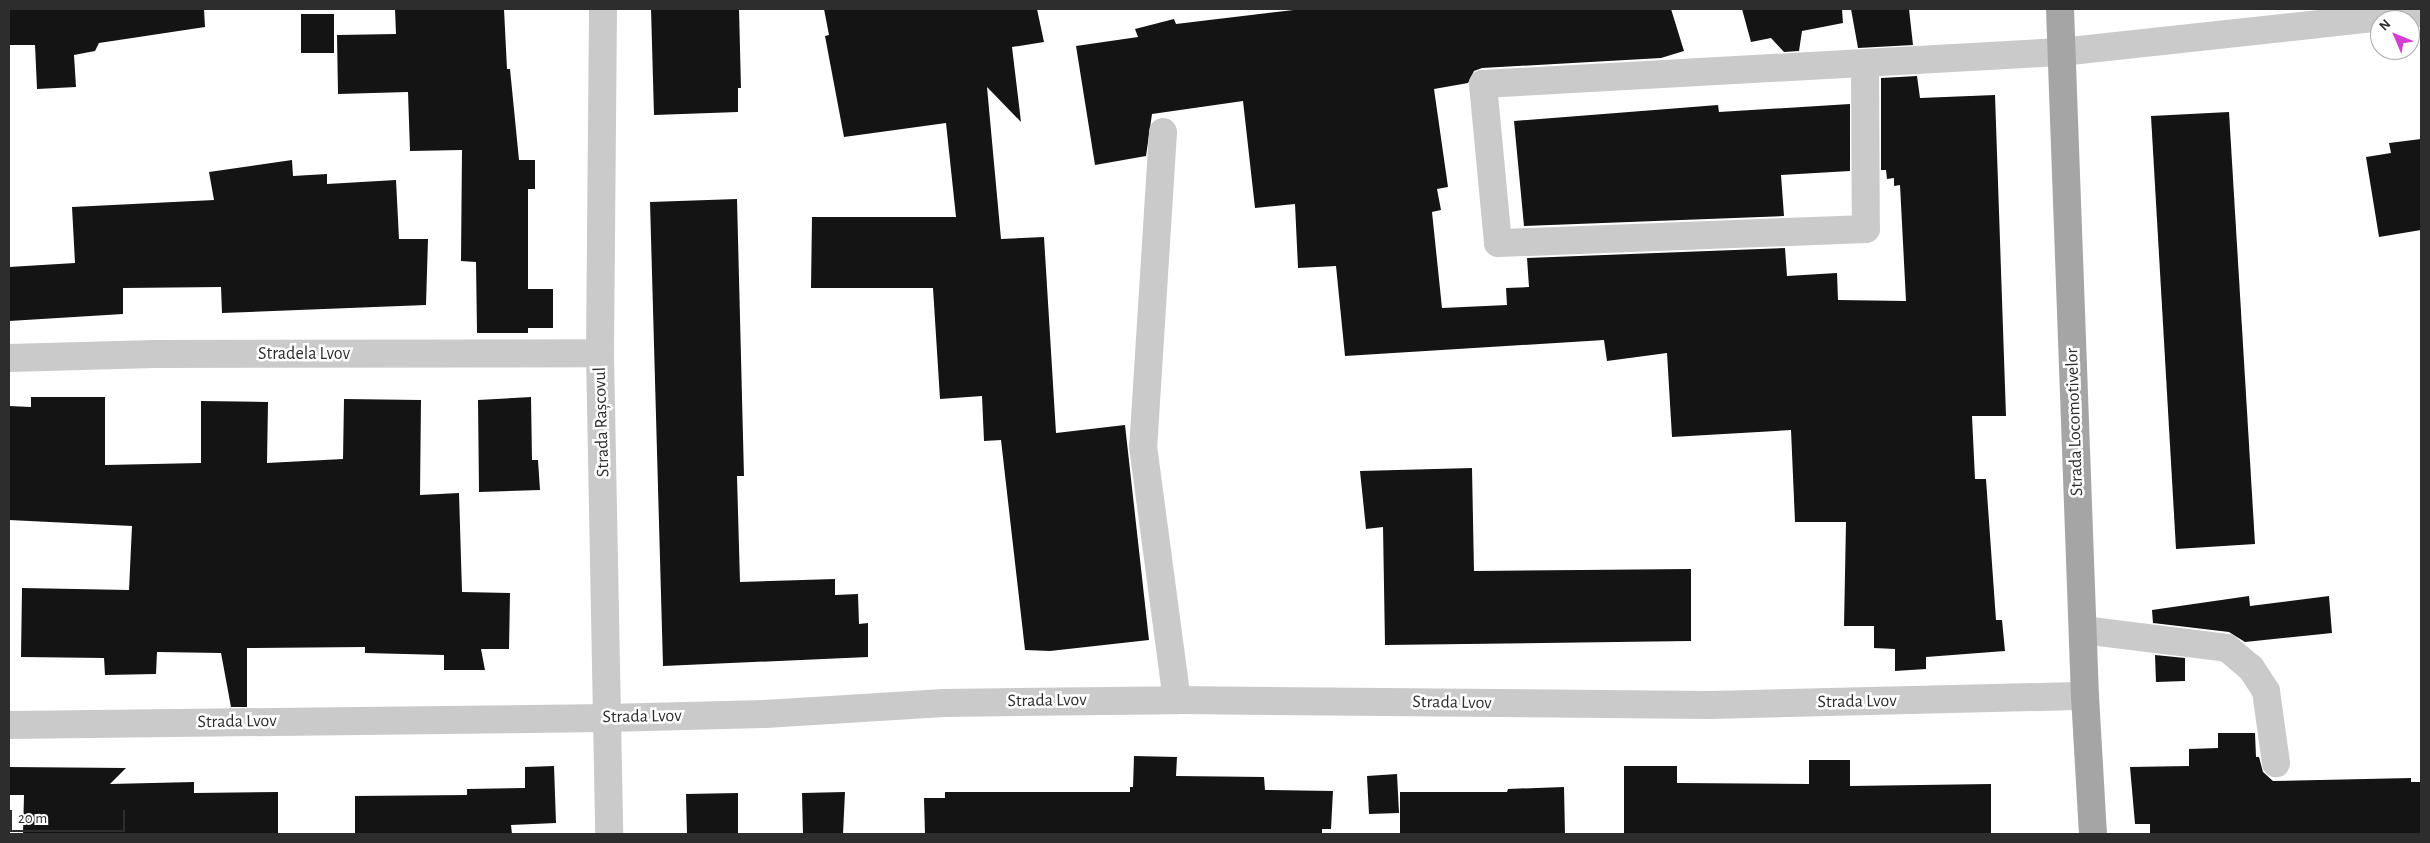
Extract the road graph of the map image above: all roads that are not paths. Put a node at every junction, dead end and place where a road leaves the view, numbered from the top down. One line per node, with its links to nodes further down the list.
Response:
1 (603, 9): 7 (street, Strada Rașcovul)
2 (2060, 9): 4 (main road, Strada Locomotivelor)
3 (2421, 13): 4 (street)
4 (2061, 52): 5 (street); 9 (main road, Strada Locomotivelor)
5 (1865, 65): 5 (street)
6 (1163, 132): 11 (street)
7 (600, 353): 8 (street, Stradela Lvov); 12 (street, Strada Rașcovul)
8 (9, 358)
9 (2083, 630): 10 (main road, Strada Locomotivelor); 14 (street)
10 (2085, 696): 11 (street, Strada Lvov); 16 (main road, Strada Locomotivelor)
11 (1177, 700): 12 (street, Strada Lvov)
12 (607, 718): 13 (street, Strada Lvov); 15 (street, Strada Rașcovul)
13 (9, 725)
14 (2276, 763)
15 (609, 834)
16 (2093, 834)

